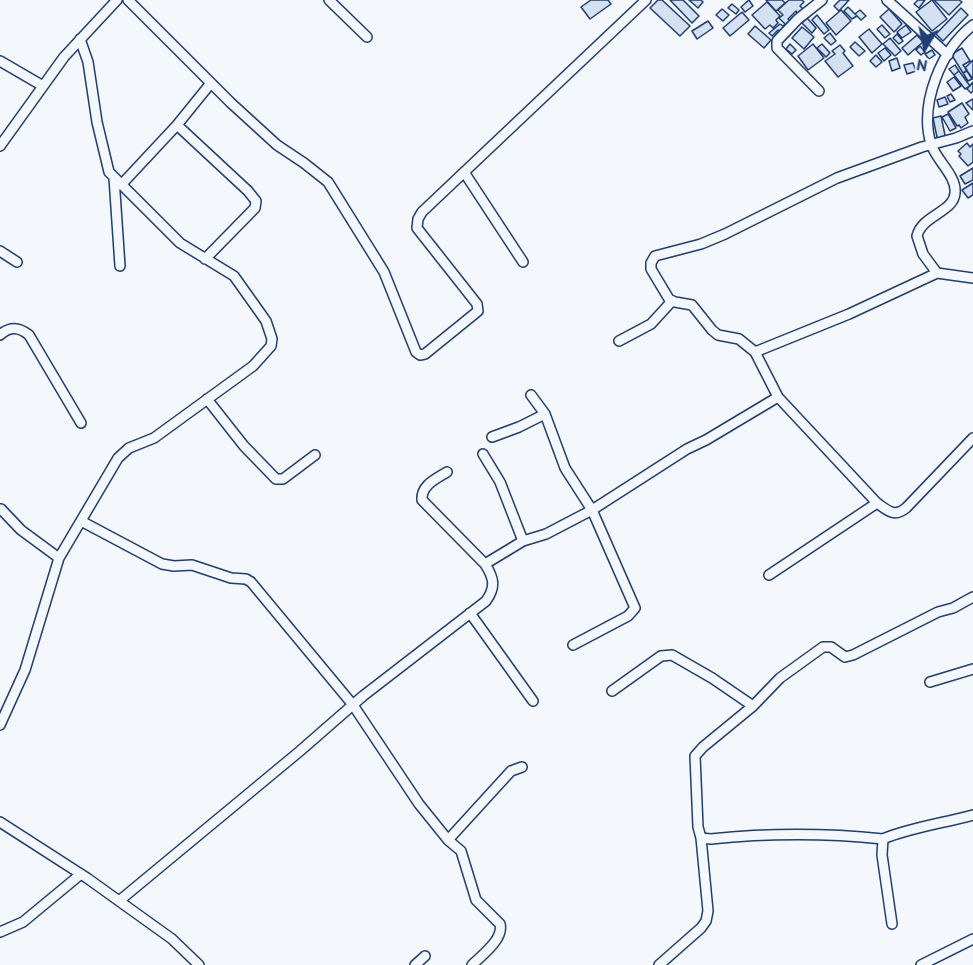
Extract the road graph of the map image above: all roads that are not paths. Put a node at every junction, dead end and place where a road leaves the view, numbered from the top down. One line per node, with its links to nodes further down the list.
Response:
1 (117, 0): 9 (street)
2 (128, 0): 12 (street)
3 (328, 0): 8 (street)
4 (646, 0): 19 (street)
5 (822, 0): 14 (street)
6 (887, 0): 10 (street)
7 (973, 25): 10 (street)
8 (367, 38)
9 (80, 39): 13 (street); 20 (street)
10 (948, 55): 18 (street)
11 (0, 61): 13 (street)
12 (212, 83): 15 (street); 19 (street)
13 (43, 86): 17 (street)
14 (819, 91)
15 (177, 125): 20 (street); 22 (street)
16 (973, 131): 18 (street)
17 (0, 146)
18 (932, 146): 26 (street); 28 (street)
19 (464, 172): 24 (street)
20 (117, 181): 22 (street); 25 (street)
21 (0, 251): 23 (street)
22 (205, 259): 34 (street)
23 (17, 262)
24 (523, 262)
25 (120, 266)
26 (937, 273): 27 (street); 31 (street)
27 (973, 278)
28 (672, 301): 30 (street); 31 (street)
29 (0, 335): 36 (street)
30 (619, 341)
31 (755, 352): 33 (street)
32 (531, 396): 35 (street)
33 (778, 397): 42 (street); 44 (street)
34 (207, 399): 40 (street); 45 (street)
35 (545, 414): 37 (street); 44 (street)
36 (81, 423)
37 (492, 437)
38 (973, 438): 42 (street)
39 (483, 454): 46 (street)
40 (315, 455)
41 (447, 472): 48 (street)
42 (877, 503): 49 (street)
43 (1, 510): 47 (street)
44 (592, 510): 46 (street); 52 (street)
45 (81, 522): 47 (street); 57 (street)
46 (523, 541): 48 (street)
47 (59, 558): 59 (street)
48 (485, 564): 51 (street)
49 (769, 575)
50 (973, 597): 58 (street)
51 (470, 613): 56 (street); 57 (street)
52 (573, 645)
53 (973, 669): 54 (street)
54 (930, 682)
55 (612, 691): 58 (street)
56 (533, 701)
57 (353, 705): 65 (street); 67 (street)
58 (753, 706): 63 (street)
59 (0, 725)
60 (522, 767): 65 (street)
61 (973, 815): 64 (street)
62 (2, 826): 66 (street)
63 (701, 838): 64 (street); 76 (street)
64 (882, 839): 68 (street)
65 (448, 840): 75 (street)
66 (81, 874): 67 (street); 69 (street)
67 (119, 901): 72 (street)
68 (892, 924)
69 (0, 932)
70 (973, 939): 77 (street)
71 (424, 956): 74 (street)
72 (196, 962): 73 (street)
73 (184, 965)
74 (415, 965)
75 (472, 965)
76 (658, 965)
77 (921, 965)

